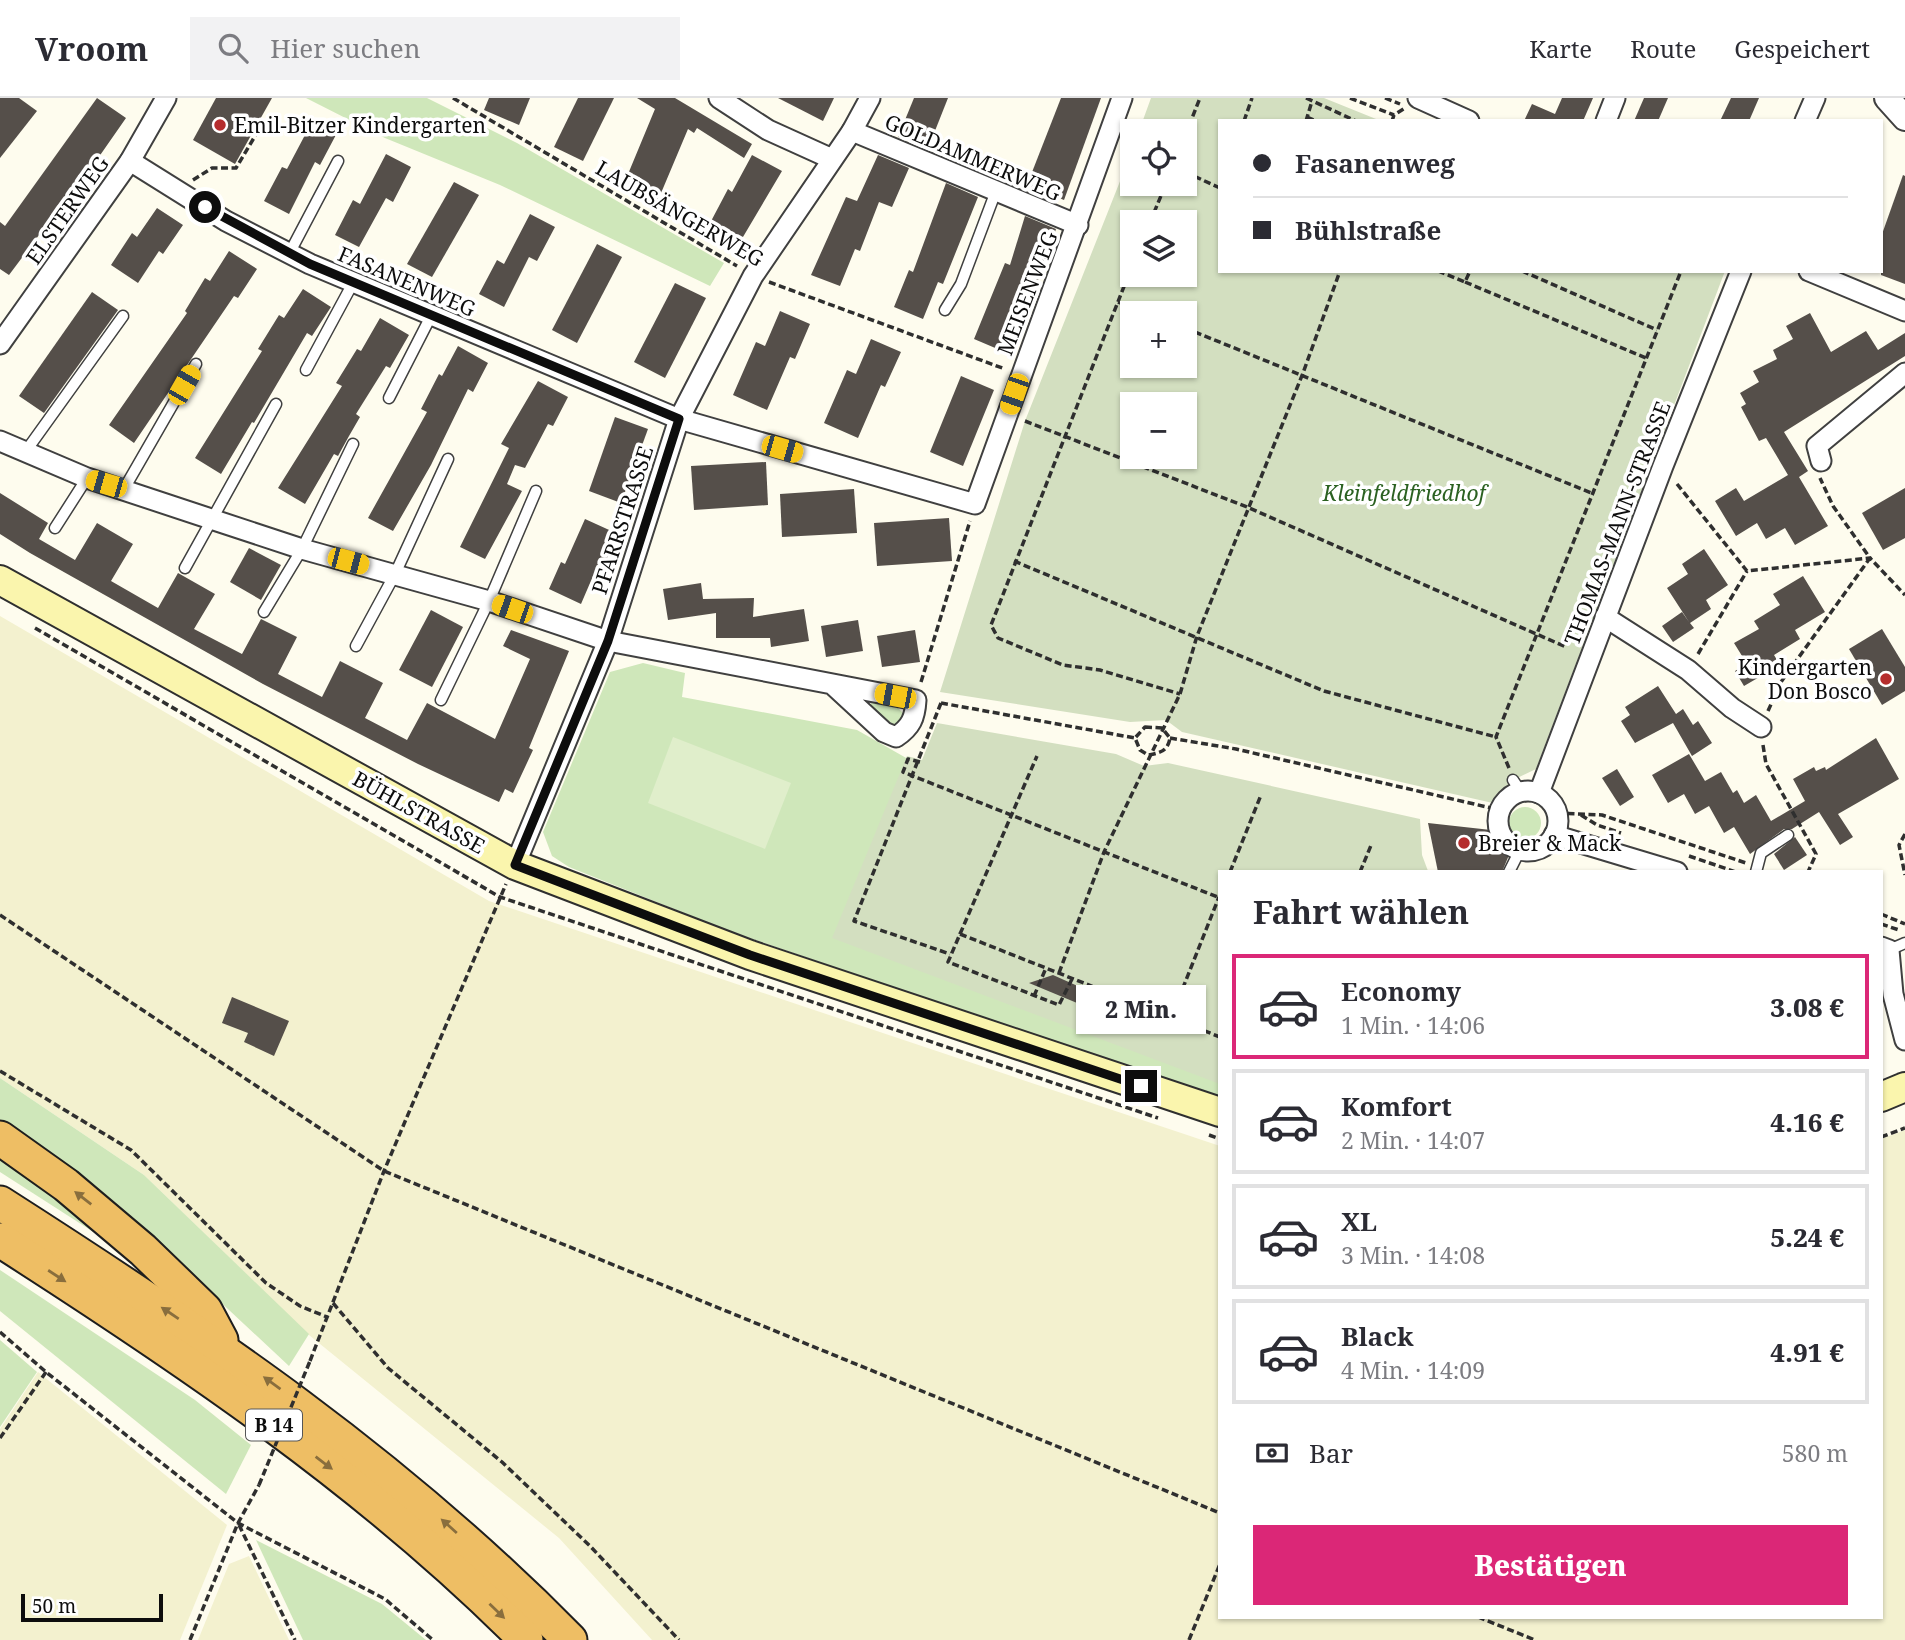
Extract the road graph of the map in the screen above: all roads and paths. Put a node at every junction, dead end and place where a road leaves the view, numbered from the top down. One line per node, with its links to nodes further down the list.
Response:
1 (166, 98): 27 (street, ELSTERWEG)
2 (453, 98): 42 (path, LAUBSÄNGERWEG)
3 (719, 98): 26 (street)
4 (870, 98): 25 (street, PFARRSTRASSE)
5 (1122, 98): 33 (street, MEISENWEG)
6 (1200, 98): 17 (path)
7 (1252, 98): 18 (path)
8 (1306, 98): 14 (path)
9 (1350, 98): 15 (path)
10 (1418, 98): 21 (street)
11 (1615, 98): 22 (street)
12 (1815, 98): 23 (street)
13 (1887, 98): 16 (street)
14 (1312, 101): 19 (path); 20 (path)
15 (1394, 115)
16 (1905, 118)
17 (1192, 119)
18 (1245, 119)
19 (1307, 119)
20 (1352, 119)
21 (1465, 119)
22 (1607, 119)
23 (1806, 119)
24 (264, 121): 32 (path)
25 (852, 131): 26 (street, PFARRSTRASSE); 31 (street, GOLDAMMERWEG)
26 (832, 159): 42 (street, PFARRSTRASSE)
27 (130, 160): 32 (street, FASANENWEG); 53 (street, ELSTERWEG)
28 (338, 161): 34 (lane)
29 (1197, 177): 30 (path)
30 (1218, 187)
31 (996, 191): 33 (street, GOLDAMMERWEG); 47 (lane)
32 (183, 194): 34 (street, FASANENWEG)
33 (1078, 225): 59 (street, MEISENWEG)
34 (289, 254): 44 (street, FASANENWEG)
35 (1339, 273): 57 (path)
36 (1443, 273): 43 (path)
37 (1469, 273): 43 (path)
38 (1527, 273): 51 (path)
39 (1680, 273): 51 (path)
40 (1740, 273): 70 (street, THOMAS-MANN-STRASSE)
41 (1814, 273): 48 (street)
42 (753, 276): 59 (path, LAUBSÄNGERWEG); 62 (street, PFARRSTRASSE)
43 (1465, 282): 54 (path)
44 (353, 283): 50 (street, FASANENWEG); 56 (lane)
45 (1124, 287): 46 (path)
46 (1118, 302): 64 (path)
47 (945, 310)
48 (1905, 311)
49 (123, 316): 67 (lane)
50 (431, 316): 60 (lane); 62 (street, FASANENWEG)
51 (1657, 330): 54 (path)
52 (1197, 333): 57 (path)
53 (0, 344)
54 (1646, 358): 74 (path)
55 (197, 364): 72 (lane)
56 (306, 370)
57 (1303, 373): 74 (path); 76 (path)
58 (1905, 373): 69 (street)
59 (1021, 375): 75 (street, MEISENWEG)
60 (389, 398)
61 (276, 404): 77 (lane)
62 (679, 419): 75 (street); 93 (street, PFARRSTRASSE)
63 (1025, 421): 64 (path)
64 (1064, 439): 76 (path); 81 (path)
65 (0, 441): 67 (street)
66 (353, 443): 79 (lane)
67 (26, 451): 71 (street)
68 (448, 459): 84 (lane)
69 (1821, 461): 80 (path)
70 (1662, 466): 83 (path); 89 (street, THOMAS-MANN-STRASSE)
71 (87, 478): 72 (street); 78 (lane)
72 (124, 489): 77 (street)
73 (536, 491): 87 (lane)
74 (1594, 494): 91 (path)
75 (975, 504): 100 (path)
76 (1247, 507): 91 (path); 92 (path)
77 (214, 520): 79 (street); 82 (lane)
78 (55, 528)
79 (302, 549): 84 (street); 88 (lane)
80 (1870, 558): 83 (path); 86 (path); 102 (path)
81 (1014, 561): 92 (path); 98 (path)
82 (185, 568)
83 (1747, 571): 96 (path)
84 (395, 574): 87 (street); 94 (lane)
85 (0, 580): 121 (main road, BÜHLSTRASSE)
86 (1905, 595)
87 (489, 601): 93 (street); 99 (lane)
88 (264, 612)
89 (1605, 617): 96 (street); 110 (street, THOMAS-MANN-STRASSE)
90 (24, 622): 129 (path)
91 (1537, 635): 95 (path); 103 (path)
92 (1197, 636): 98 (path); 103 (path)
93 (608, 641): 97 (street); 121 (street, PFARRSTRASSE)
94 (356, 646)
95 (1566, 647)
96 (1688, 670): 102 (street)
97 (832, 684): 100 (street); 100 (street)
98 (1180, 694): 101 (path)
99 (441, 700)
100 (929, 702): 104 (path); 108 (path)
101 (1162, 727): 104 (path); 105 (path); 106 (path)
102 (1761, 727): 127 (path)
103 (1496, 737): 110 (path)
104 (1135, 738): 106 (path)
105 (1170, 738): 106 (path); 112 (path)
106 (1148, 755): 120 (path)
107 (1037, 756): 114 (path)
108 (920, 762): 109 (path); 109 (path)
109 (914, 775): 114 (path); 139 (path)
110 (1525, 788): 112 (street); 113 (street)
111 (1262, 795): 123 (path)
112 (1500, 810): 119 (street)
113 (1557, 813): 116 (street); 122 (path)
114 (1012, 816): 120 (path); 137 (path)
115 (1905, 834): 128 (path)
116 (1554, 835): 119 (street); 126 (street)
117 (1788, 835): 122 (lane)
118 (1372, 843): 124 (path)
119 (1520, 850): 125 (lane)
120 (1104, 852): 130 (path); 141 (path)
121 (515, 865): 151 (main road, BÜHLSTRASSE)
122 (1757, 869)
123 (1231, 870)
124 (1361, 870)
125 (1510, 870)
126 (1669, 870)
127 (1809, 870)
128 (1905, 875)
129 (500, 897): 150 (path); 155 (path)
130 (1218, 897)
131 (1218, 900): 144 (path)
132 (0, 915): 155 (path)
133 (1883, 915): 134 (path)
134 (1905, 924)
135 (1883, 925): 136 (path)
136 (1905, 931)
137 (960, 934): 139 (path); 140 (path)
138 (1892, 947): 146 (street)
139 (950, 954): 143 (path)
140 (1046, 968): 141 (path); 143 (path)
141 (1059, 973): 142 (path)
142 (1072, 979): 143 (path); 144 (path)
143 (1034, 996)
144 (1171, 1018): 145 (path)
145 (1218, 1036)
146 (1905, 1040)
147 (0, 1071): 159 (path)
148 (1905, 1087): 149 (main road)
149 (1883, 1096)
150 (1168, 1121)
151 (1213, 1123)
152 (1905, 1128): 153 (path)
153 (1883, 1136)
154 (0, 1138): 161 (highway, one-way to 154)
155 (384, 1171): 158 (path); 164 (path)
156 (0, 1203): 161 (highway, B 14, one-way to 156)
157 (0, 1240): 171 (highway, B 14, one-way to 171)
158 (332, 1303): 159 (path); 173 (path)
159 (327, 1317): 165 (path, bridge)
160 (0, 1332): 162 (path)
161 (227, 1351): 172 (highway, B 14, one-way to 161)
162 (46, 1372): 163 (path); 165 (path)
163 (0, 1438)
164 (1218, 1512)
165 (238, 1523): 168 (path); 169 (path); 170 (path)
166 (1218, 1569): 174 (path)
167 (1483, 1619): 175 (path)
168 (190, 1640)
169 (295, 1640)
170 (433, 1640)
171 (526, 1640)
172 (570, 1640)
173 (680, 1640)
174 (1189, 1640)
175 (1535, 1640)

